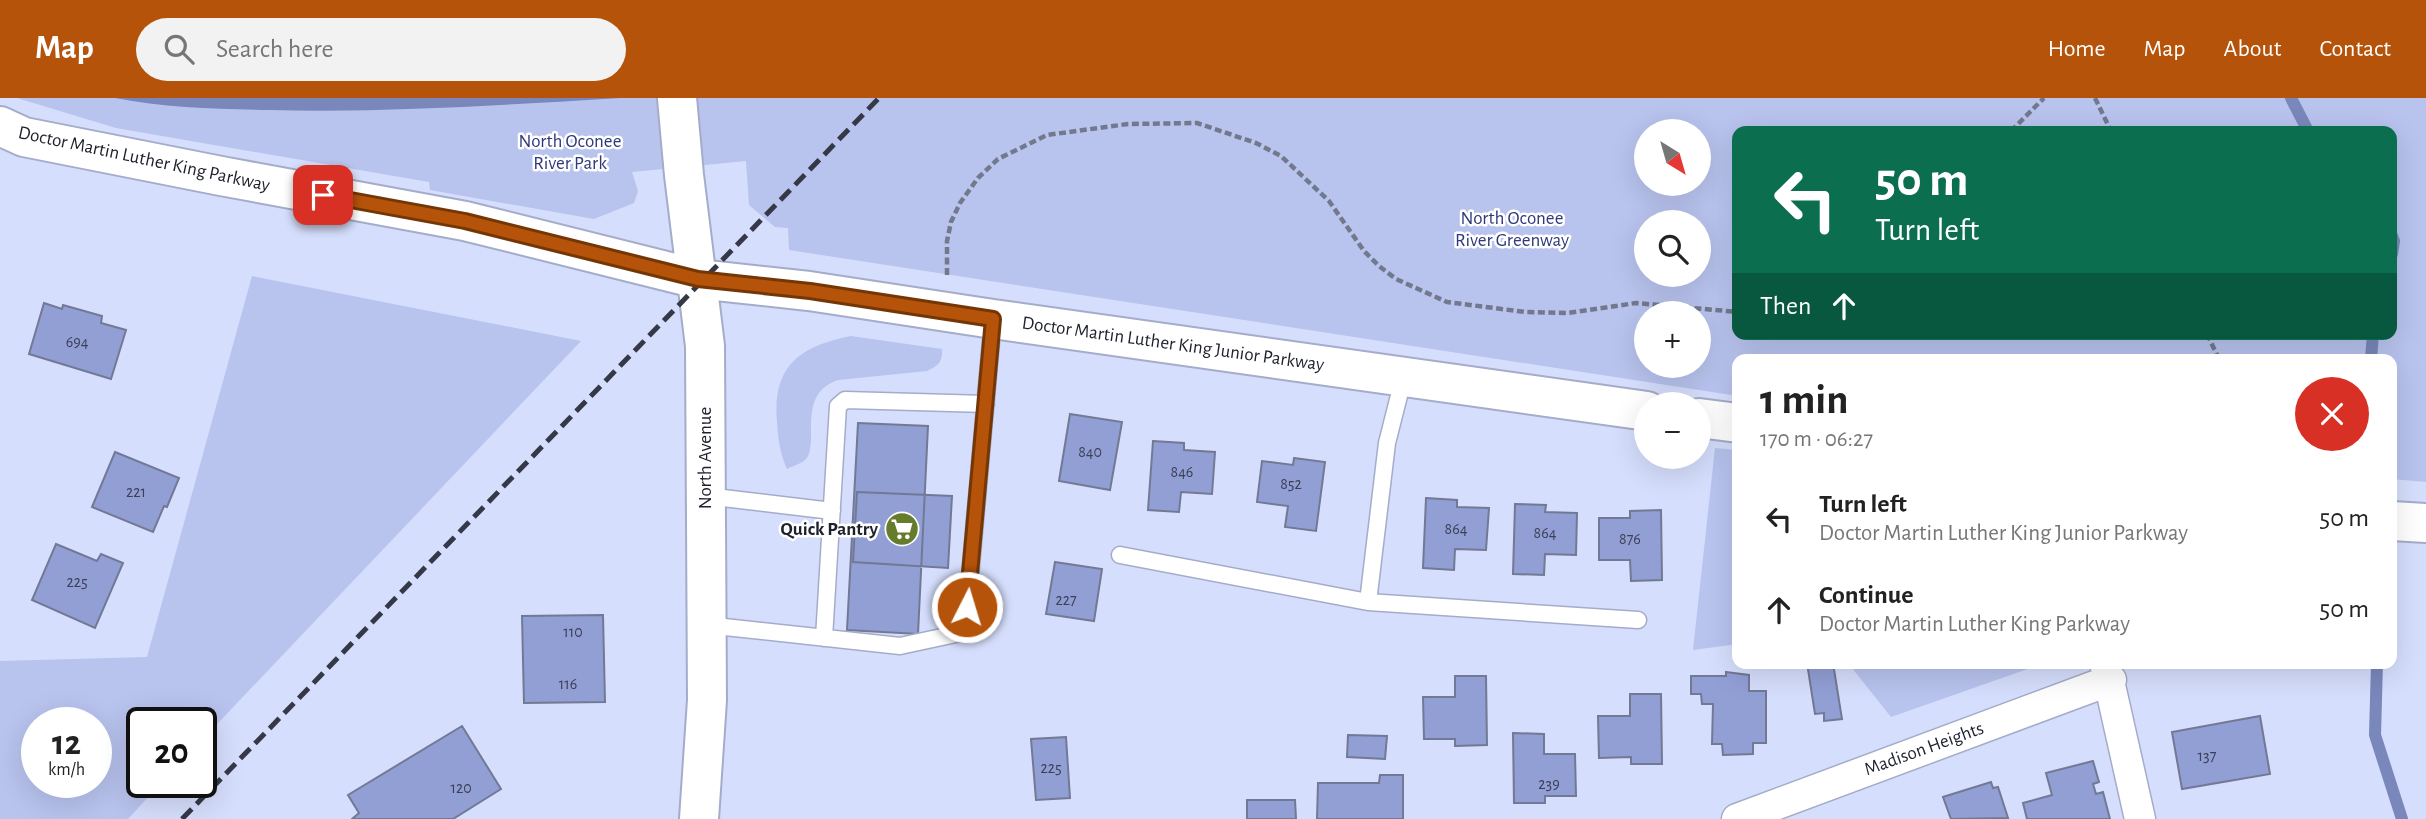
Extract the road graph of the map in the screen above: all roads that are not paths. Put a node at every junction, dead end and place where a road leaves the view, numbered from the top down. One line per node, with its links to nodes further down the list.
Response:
1 (677, 98): 3 (main road, North Avenue)
2 (0, 126): 3 (main road, Doctor Martin Luther King Parkway)
3 (698, 279): 4 (main road, Doctor Martin Luther King Junior Parkway); 10 (main road, North Avenue)
4 (993, 319): 5 (main road, Doctor Martin Luther King Junior Parkway); 6 (lane)
5 (1404, 376): 7 (main road, Doctor Martin Luther King Junior Parkway); 15 (lane)
6 (986, 404): 11 (lane); 18 (lane)
7 (1634, 409)
8 (1711, 420): 9 (main road)
9 (1732, 422)
10 (706, 496): 11 (lane); 17 (main road, North Avenue)
11 (832, 511): 18 (lane)
12 (2397, 521): 13 (main road)
13 (2426, 523)
14 (1120, 555): 15 (lane)
15 (1368, 602): 16 (lane)
16 (1639, 620)
17 (706, 625): 18 (lane); 20 (main road, North Avenue)
18 (824, 638)
19 (2108, 671): 21 (street, Madison Heights); 22 (street)
20 (699, 819)
21 (1737, 819)
22 (2140, 819)

